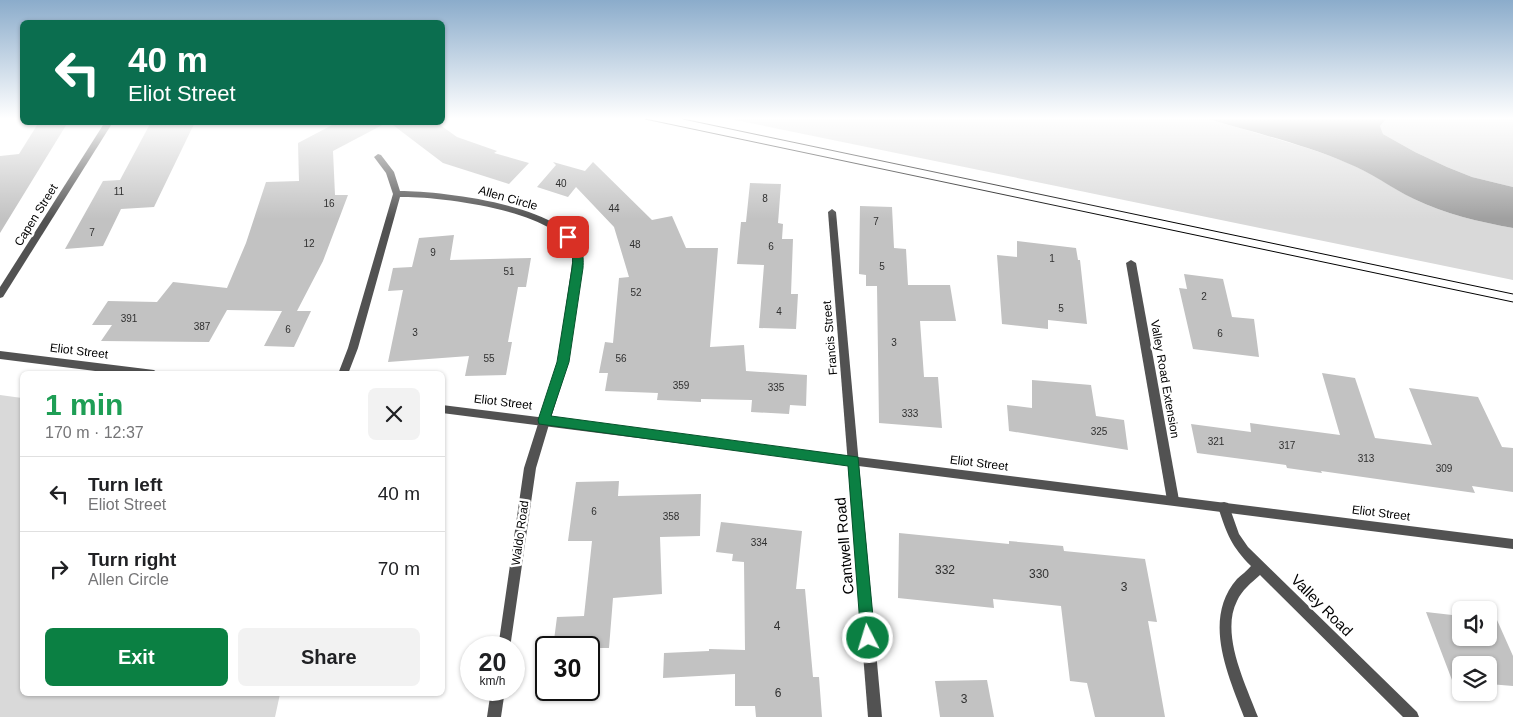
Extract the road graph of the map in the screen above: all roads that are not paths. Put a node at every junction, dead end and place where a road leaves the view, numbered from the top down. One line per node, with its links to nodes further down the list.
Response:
1 (90, 152): 6 (street, Capen Street)
2 (378, 157): 3 (street)
3 (396, 194): 9 (street); 11 (street, Allen Circle)
4 (832, 212): 12 (street, Francis Street)
5 (1131, 263): 13 (street, Valley Road Extension)
6 (0, 295)
7 (0, 355): 8 (street, Eliot Street)
8 (130, 371)
9 (344, 371)
10 (445, 408): 11 (street, Eliot Street)
11 (544, 420): 12 (street, Eliot Street); 17 (street, Waldo Road)
12 (854, 461): 13 (street, Eliot Street); 20 (street, Cantwell Road)
13 (1173, 500): 14 (street, Eliot Street)
14 (1224, 508): 15 (street, Eliot Street); 16 (street, Valley Road)
15 (1513, 544)
16 (1260, 566): 21 (street); 22 (street, Valley Road)
17 (506, 636)
18 (496, 701): 19 (street)
19 (494, 717)
20 (875, 717)
21 (1251, 717)
22 (1412, 717)

